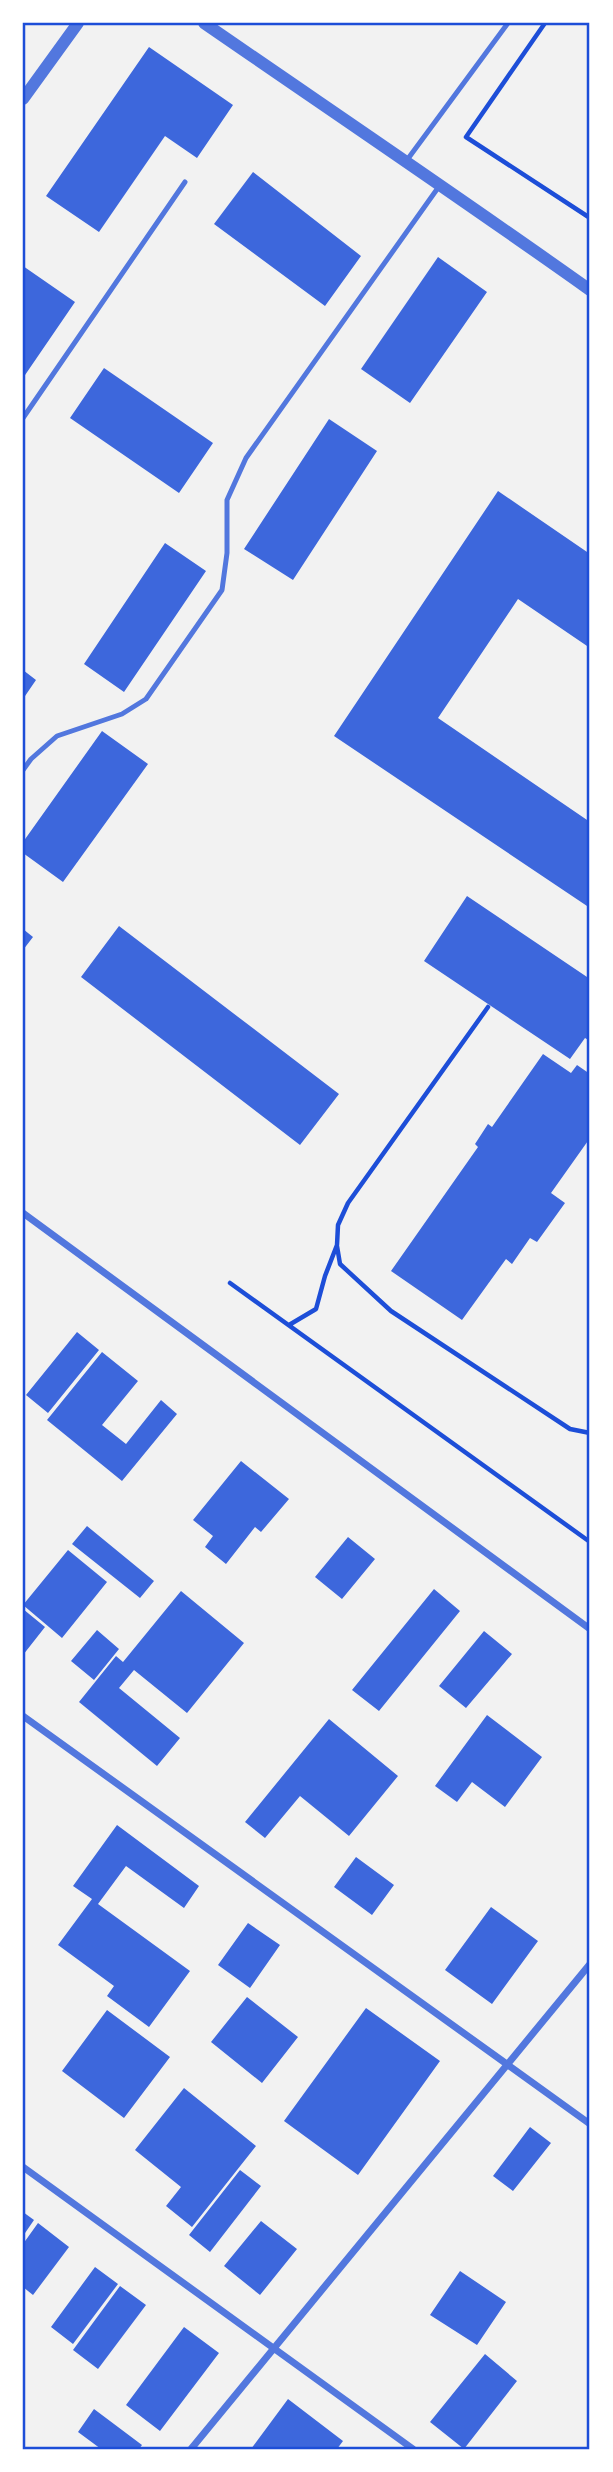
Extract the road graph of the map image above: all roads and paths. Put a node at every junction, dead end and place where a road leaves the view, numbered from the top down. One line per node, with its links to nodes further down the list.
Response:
1 (78, 23): 5 (street)
2 (204, 23): 6 (street)
3 (508, 23): 6 (lane)
4 (545, 23): 9 (path)
5 (23, 99)
6 (405, 162): 8 (street)
7 (185, 182): 11 (lane)
8 (441, 184): 10 (street); 12 (lane)
9 (590, 218)
10 (590, 290)
11 (23, 418)
12 (23, 770)
13 (488, 1007): 15 (path)
14 (23, 1213): 20 (street)
15 (337, 1245): 17 (path); 18 (path)
16 (230, 1283): 17 (path)
17 (289, 1325): 19 (path)
18 (590, 1433)
19 (590, 1542)
20 (590, 1629)
21 (23, 1716): 23 (street)
22 (590, 1964): 23 (street)
23 (508, 2063): 24 (street); 26 (street)
24 (590, 2124)
25 (23, 2167): 26 (street)
26 (273, 2347): 27 (street); 28 (street)
27 (191, 2449)
28 (413, 2449)

